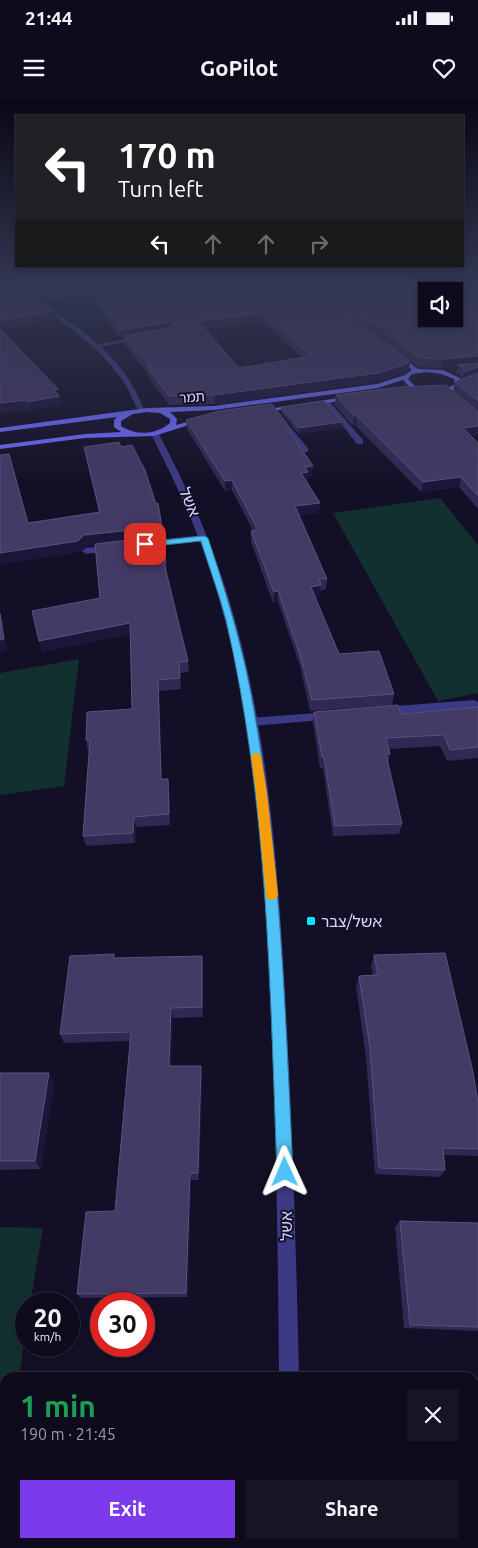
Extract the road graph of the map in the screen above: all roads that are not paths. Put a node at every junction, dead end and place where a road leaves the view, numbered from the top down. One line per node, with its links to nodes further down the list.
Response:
1 (99, 352): 16 (street)
2 (395, 354): 4 (street)
3 (462, 370): 5 (street)
4 (417, 371): 5 (street); 6 (street, תמר)
5 (438, 371): 8 (street)
6 (406, 377): 10 (street); 17 (street, תמר)
7 (464, 383): 8 (street)
8 (457, 387): 11 (street)
9 (404, 391): 10 (street)
10 (426, 391): 11 (street)
11 (447, 391): 12 (street)
12 (453, 396)
13 (356, 398): 14 (street)
14 (327, 402): 15 (street); 25 (street)
15 (273, 409): 18 (street); 27 (street)
16 (141, 410): 17 (street, תמר); 19 (street, תמר)
17 (158, 411): 21 (street)
18 (254, 412)
19 (126, 414): 22 (street); 23 (street)
20 (212, 418): 21 (street, תמר)
21 (169, 429): 24 (street, תמר)
22 (0, 430)
23 (132, 434): 24 (street, תמר); 26 (street)
24 (155, 434): 28 (street, אשל)
25 (360, 442)
26 (0, 447)
27 (305, 450)
28 (204, 538): 29 (street); 35 (street, אשל)
29 (136, 546)
30 (116, 548): 31 (street)
31 (86, 551)
32 (474, 704): 33 (street)
33 (367, 713)
34 (338, 715): 35 (street)
35 (251, 722): 36 (street, אשל)
36 (289, 1372)

